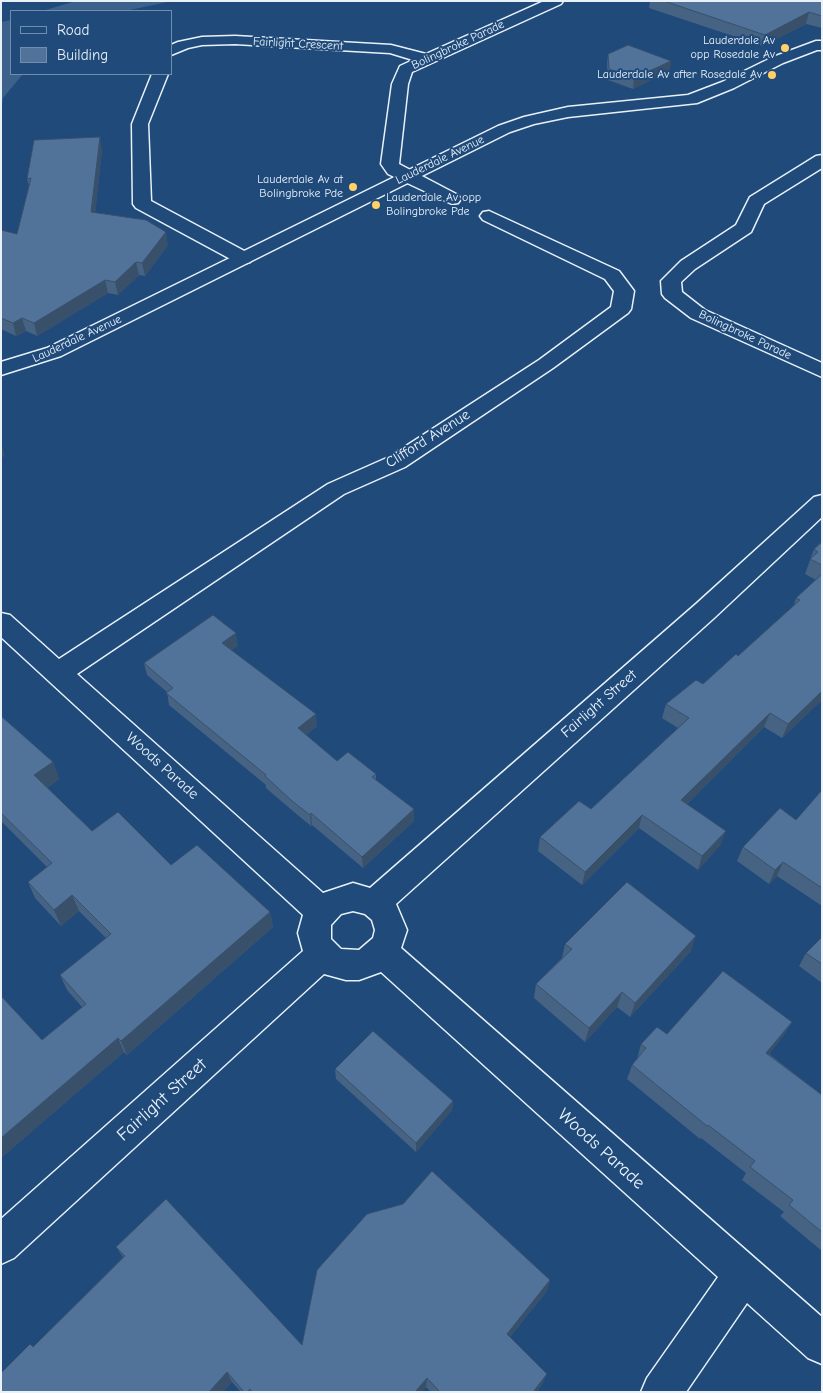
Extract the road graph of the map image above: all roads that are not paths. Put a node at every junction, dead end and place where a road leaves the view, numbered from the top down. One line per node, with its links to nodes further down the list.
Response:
1 (556, 1): 4 (street, Bolingbroke Parade)
2 (819, 46): 7 (street, Lauderdale Avenue)
3 (172, 50): 4 (street, Fairlight Crescent)
4 (426, 58): 7 (street, Bolingbroke Parade)
5 (160, 75): 10 (street)
6 (822, 160): 12 (street, Bolingbroke Parade)
7 (405, 177): 8 (street, Bolingbroke Parade); 10 (street, Lauderdale Avenue)
8 (452, 199)
9 (489, 216): 15 (street, Clifford Avenue)
10 (243, 258): 11 (street, Lauderdale Avenue)
11 (1, 368)
12 (822, 371)
13 (822, 503): 16 (street, Fairlight Street)
14 (1, 622): 15 (street, Woods Parade)
15 (58, 673): 17 (street, Woods Parade)
16 (375, 903): 17 (street); 18 (street)
17 (322, 912): 19 (street)
18 (382, 952): 19 (street); 21 (street, Woods Parade)
19 (323, 954): 20 (street, Fairlight Street)
20 (1, 1246)
21 (742, 1276): 22 (street, Woods Parade); 23 (street)
22 (822, 1344)
23 (660, 1392)

